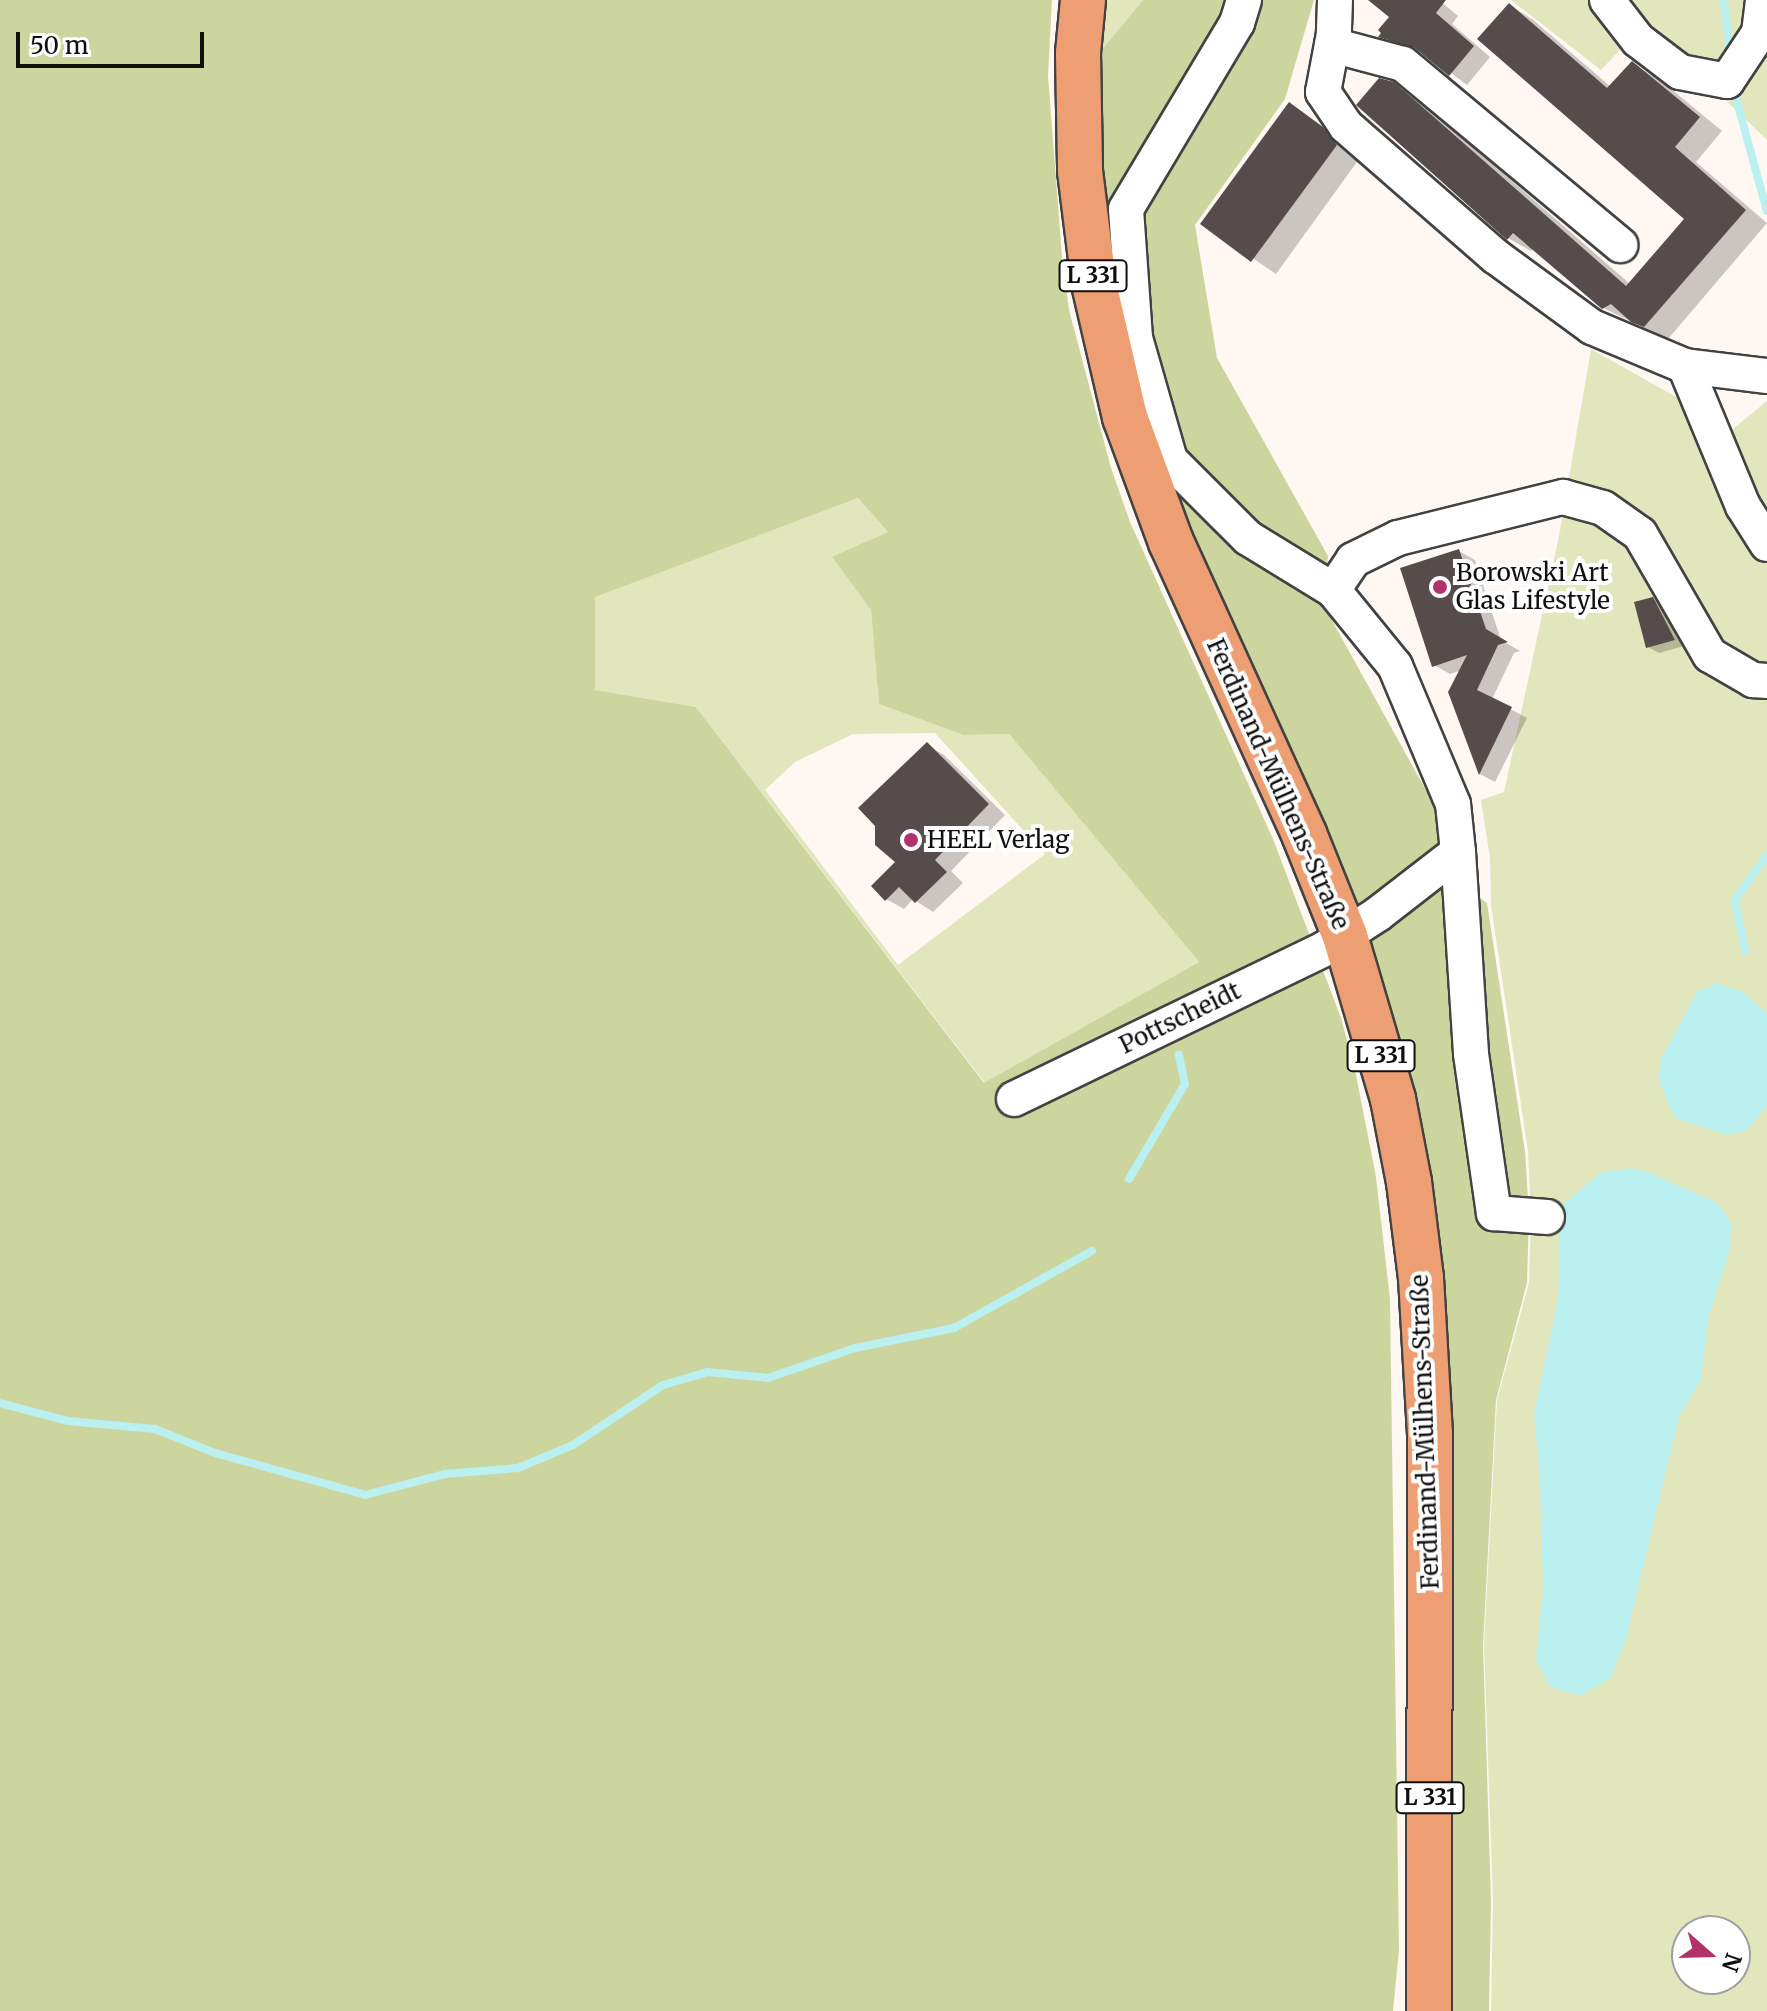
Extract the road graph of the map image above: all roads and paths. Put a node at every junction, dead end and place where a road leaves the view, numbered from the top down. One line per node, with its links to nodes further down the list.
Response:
1 (1083, 0): 14 (main road, Ferdinand-Mülhens-Straße / L 331)
2 (1244, 0): 11 (lane)
3 (1335, 0): 6 (lane)
4 (1607, 0): 5 (lane)
5 (1763, 0)
6 (1332, 45): 7 (lane); 8 (lane)
7 (1620, 245)
8 (1685, 366): 9 (lane); 10 (lane)
9 (1767, 376)
10 (1767, 544)
11 (1333, 590): 12 (lane); 13 (lane)
12 (1767, 681)
13 (1458, 852): 14 (lane, Pottscheidt); 16 (lane)
14 (1345, 936): 15 (lane, Pottscheidt); 17 (main road, Ferdinand-Mülhens-Straße / L 331)
15 (1014, 1099)
16 (1547, 1217)
17 (1429, 2011)

